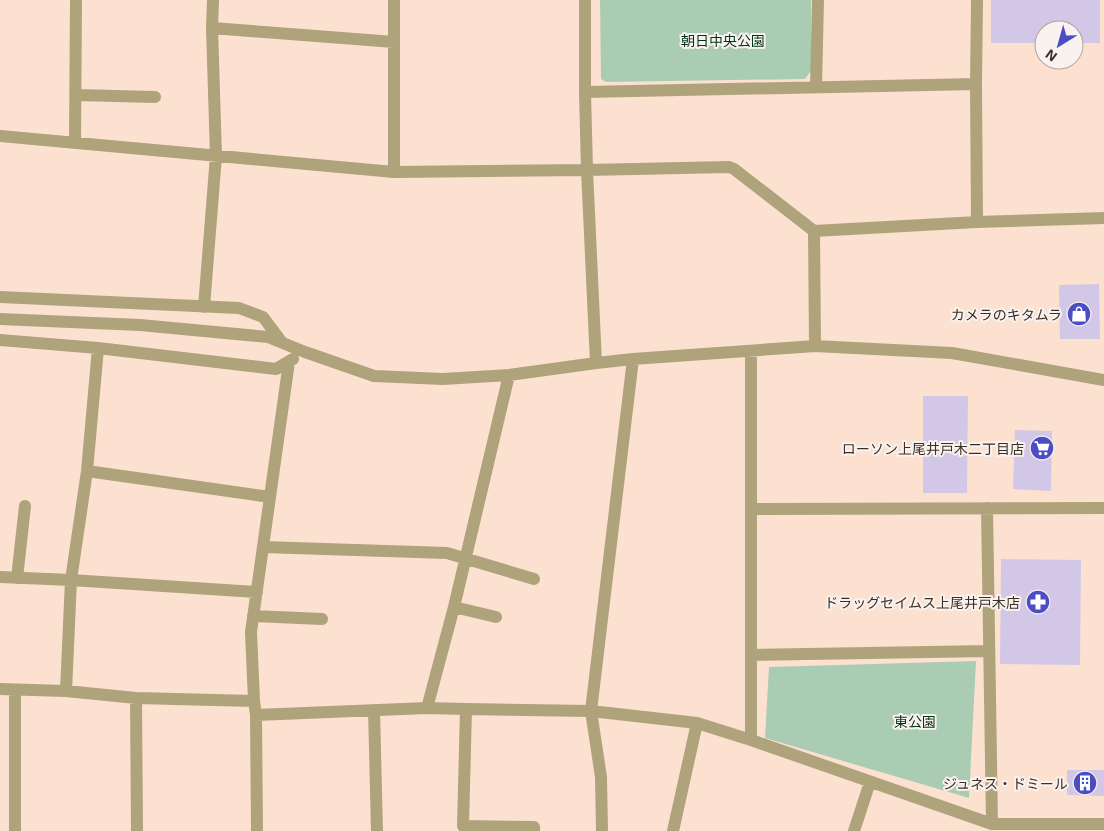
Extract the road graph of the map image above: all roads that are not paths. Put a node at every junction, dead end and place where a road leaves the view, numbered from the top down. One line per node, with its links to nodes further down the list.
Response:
1 (76, 0): 12 (street)
2 (213, 0): 7 (street)
3 (394, 0): 8 (street)
4 (585, 0): 11 (street)
5 (818, 0): 10 (street)
6 (977, 0): 9 (street)
7 (212, 28): 8 (street); 16 (street)
8 (394, 42): 18 (street)
9 (976, 84): 10 (street); 20 (street)
10 (816, 87): 11 (street)
11 (585, 92): 17 (street)
12 (76, 95): 13 (street); 15 (street)
13 (155, 97)
14 (0, 136): 15 (street)
15 (76, 143): 16 (street)
16 (216, 156): 18 (street); 23 (street)
17 (587, 170): 18 (street); 21 (street); 33 (street)
18 (394, 172)
19 (1104, 218): 20 (street)
20 (977, 222): 21 (street)
21 (814, 231): 27 (street)
22 (0, 297): 23 (street)
23 (204, 307): 26 (street)
24 (0, 319): 26 (street)
25 (0, 340): 28 (street)
26 (282, 343): 30 (street)
27 (815, 346): 29 (street); 35 (street)
28 (98, 348): 32 (street); 36 (street)
29 (750, 351): 31 (street); 41 (street)
30 (305, 352): 32 (street); 34 (street)
31 (633, 360): 33 (street); 63 (street)
32 (289, 362): 37 (street)
33 (596, 363): 34 (street)
34 (509, 375): 43 (street)
35 (1104, 380)
36 (87, 471): 37 (street); 47 (street)
37 (270, 497): 42 (street)
38 (25, 506): 45 (street)
39 (987, 508): 40 (street); 41 (street); 53 (street)
40 (1104, 508)
41 (751, 509): 54 (street)
42 (263, 547): 43 (street); 48 (street)
43 (465, 559): 46 (street); 49 (street)
44 (0, 577): 45 (street)
45 (17, 578): 47 (street)
46 (534, 578)
47 (71, 580): 48 (street); 57 (street)
48 (257, 592): 50 (street)
49 (454, 607): 51 (street); 60 (street)
50 (253, 616): 52 (street); 59 (street)
51 (496, 618)
52 (322, 620)
53 (989, 651): 54 (street); 68 (street)
54 (751, 655): 66 (street)
55 (0, 690): 56 (street)
56 (15, 691): 57 (street); 72 (street)
57 (66, 691): 58 (street)
58 (136, 698): 59 (street); 73 (street)
59 (254, 701): 64 (street)
60 (427, 708): 61 (street); 62 (street)
61 (374, 710): 64 (street); 75 (street)
62 (466, 710): 63 (street); 76 (street)
63 (591, 711): 65 (street); 77 (street)
64 (256, 716): 74 (street)
65 (697, 723): 66 (street); 78 (street)
66 (751, 740): 67 (street)
67 (870, 782): 68 (street); 79 (street)
68 (992, 824): 70 (street)
69 (1104, 824): 71 (street)
70 (1028, 828): 71 (street)
71 (1072, 828)
72 (15, 831)
73 (138, 831)
74 (257, 831)
75 (376, 831)
76 (534, 831)
77 (602, 831)
78 (673, 831)
79 (854, 831)

